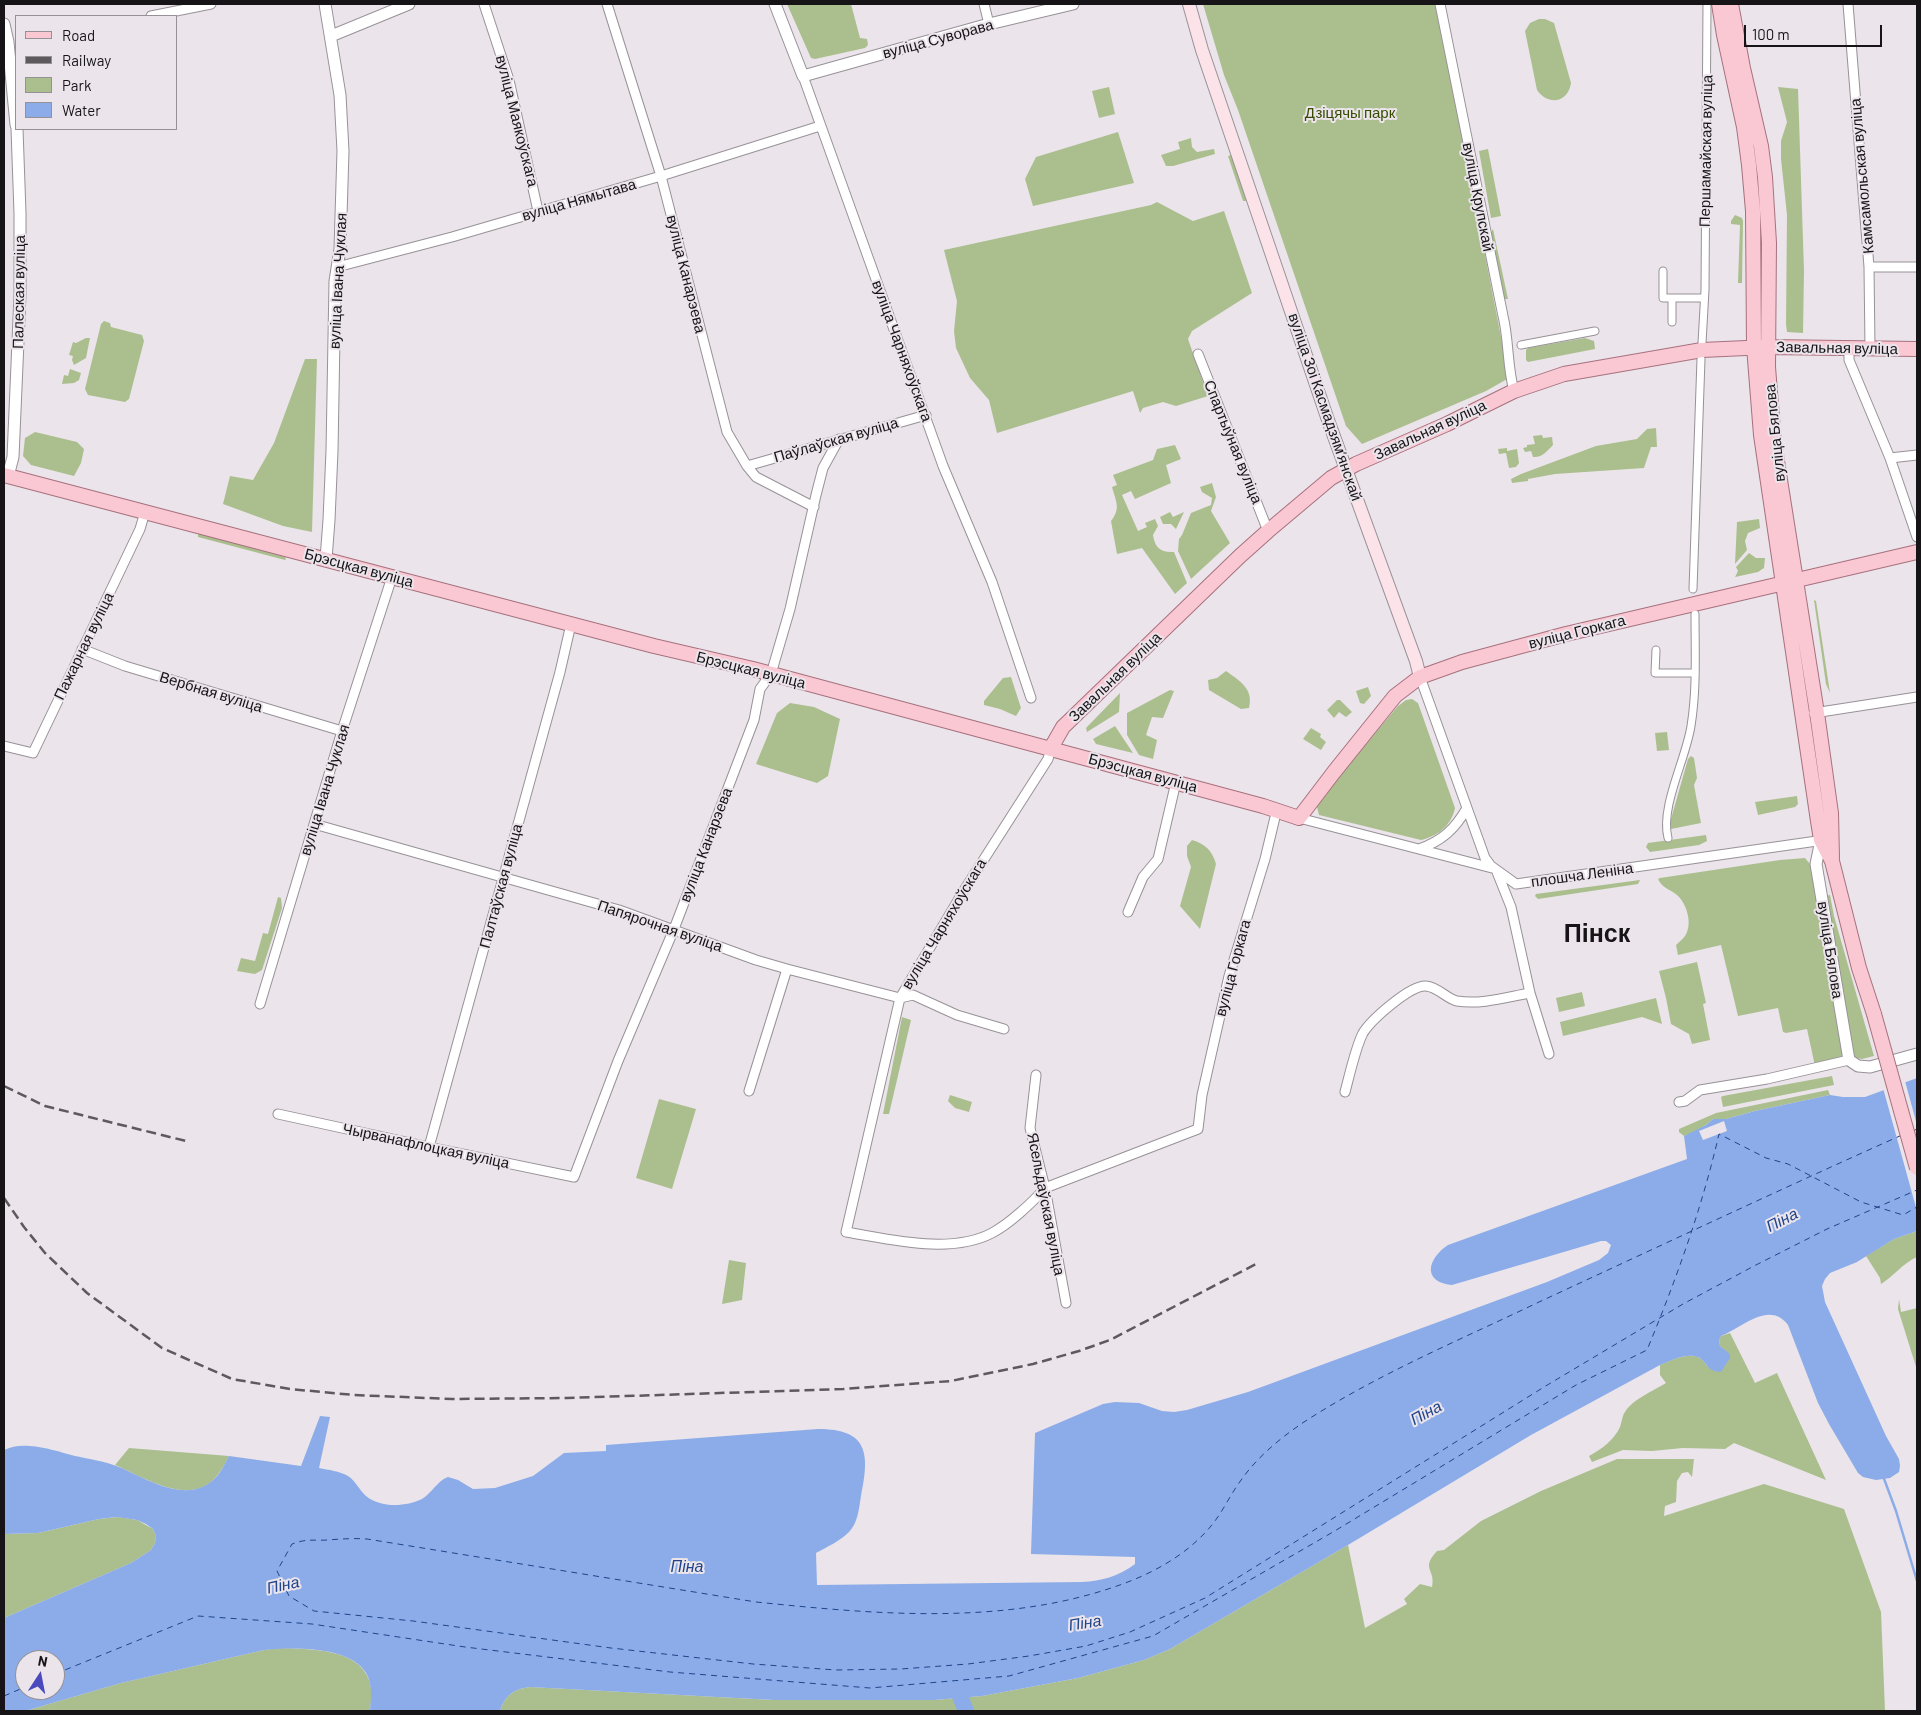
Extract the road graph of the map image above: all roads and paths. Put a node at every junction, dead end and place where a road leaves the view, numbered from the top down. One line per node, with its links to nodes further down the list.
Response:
1 (211, 4): 15 (street)
2 (325, 4): 18 (street, вуліца Івана Чуклая)
3 (409, 4): 18 (street)
4 (484, 4): 25 (street, вуліца Маякоўскага)
5 (607, 4): 24 (street, вуліца Канарэева)
6 (775, 4): 20 (street, вуліца Чарняхоўскага)
7 (984, 4): 17 (street)
8 (1073, 4): 17 (street, вуліца Суворава)
9 (1189, 4): 48 (main road, вуліца Зоі Касмадзямʼянскай)
10 (1440, 4): 42 (street, вуліца Крупскай)
11 (1707, 4): 31 (street, Першамайская вуліца)
12 (1719, 4): 36 (main road, вуліца Бялова)
13 (1731, 4): 36 (main road, вуліца Бялова)
14 (1848, 4): 27 (street, Камсамольская вуліца)
15 (156, 15)
16 (4, 24): 19 (street)
17 (989, 24): 20 (street, вуліца Суворава)
18 (331, 36): 26 (street, вуліца Івана Чуклая)
19 (9, 43): 21 (street)
20 (803, 76): 22 (street, вуліца Чарняхоўскага)
21 (15, 112)
22 (820, 126): 24 (street, вуліца Нямытава); 43 (street, вуліца Чарняхоўскага)
23 (17, 130): 49 (street, Палеская вуліца)
24 (661, 176): 25 (street, вуліца Нямытава); 47 (street, вуліца Канарэева)
25 (538, 211): 26 (street, вуліца Нямытава)
26 (337, 267): 55 (street, вуліца Івана Чуклая)
27 (1869, 267): 28 (street); 38 (street, Камсамольская вуліца)
28 (1917, 267)
29 (1663, 271): 30 (street)
30 (1672, 298): 31 (street); 32 (street)
31 (1704, 298): 34 (street, Першамайская вуліца)
32 (1672, 322)
33 (1595, 331): 35 (street)
34 (1702, 343)
35 (1521, 345)
36 (1761, 347): 37 (main road, Завальная вуліца); 42 (main road, Завальная вуліца); 57 (main road, вуліца Бялова)
37 (1849, 348): 38 (main road, Завальная вуліца); 46 (street)
38 (1870, 348): 39 (main road, Завальная вуліца)
39 (1917, 349)
40 (1198, 354): 52 (street, Спартыўная вуліца)
41 (1701, 359): 58 (street)
42 (1514, 391): 48 (main road, Завальная вуліца)
43 (926, 415): 44 (street, Паўлаўская вуліца); 67 (street, вуліца Чарняхоўскага)
44 (839, 439): 47 (street, Паўлаўская вуліца); 50 (street, вуліца Канарэева)
45 (1917, 455): 46 (street)
46 (1890, 458): 53 (street)
47 (747, 466): 50 (street, вуліца Канарэева)
48 (1347, 469): 52 (main road, Завальная вуліца); 65 (main road, вуліца Зоі Касмадзямʼянскай)
49 (5, 478): 51 (main road, Брэсцкая вуліца)
50 (814, 507): 64 (street, вуліца Канарэева)
51 (145, 512): 55 (main road, Брэсцкая вуліца); 61 (street, Пажарная вуліца)
52 (1268, 530): 71 (main road, Завальная вуліца)
53 (1917, 536)
54 (1917, 552): 57 (main road, вуліца Горкага)
55 (326, 559): 56 (main road, Брэсцкая вуліца)
56 (392, 577): 60 (main road, Брэсцкая вуліца); 69 (street, вуліца Івана Чуклая)
57 (1790, 581): 65 (main road, вуліца Горкага); 68 (main road, вуліца Бялова)
58 (1693, 589)
59 (1695, 614): 63 (street)
60 (571, 624): 64 (main road, Брэсцкая вуліца); 81 (street, Палтаўская вуліца)
61 (82, 649): 69 (street, Вербная вуліца); 70 (street, Пажарная вуліца)
62 (1656, 650): 63 (street)
63 (1695, 673): 77 (street)
64 (771, 674): 71 (main road, Брэсцкая вуліца); 83 (street, вуліца Канарэева)
65 (1420, 677): 73 (street, вуліца Зоі Касмадзямʼянскай); 75 (main road, вуліца Горкага)
66 (1917, 697): 68 (street)
67 (1031, 698)
68 (1810, 714): 78 (main road, вуліца Бялова)
69 (342, 732): 76 (street, вуліца Івана Чуклая)
70 (4, 746)
71 (1051, 748): 72 (main road, Брэсцкая вуліца); 86 (street, вуліца Чарняхоўскага)
72 (1176, 782): 74 (main road, Брэсцкая вуліца); 82 (street)
73 (1466, 808): 79 (street); 80 (street, вуліца Зоі Касмадзямʼянскай)
74 (1277, 809): 75 (main road, Брэсцкая вуліца); 100 (street, вуліца Горкага)
75 (1299, 818): 79 (street, Брэсцкая вуліца)
76 (314, 824): 81 (street, Папярочная вуліца); 87 (street, вуліца Івана Чуклая)
77 (1668, 838)
78 (1826, 840): 80 (street, плошча Леніна); 91 (street, вуліца Бялова); 98 (main road, вуліца Бялова, bridge)
79 (1418, 849): 80 (street, Брэсцкая вуліца)
80 (1497, 870): 85 (street)
81 (504, 878): 83 (street, Папярочная вуліца); 97 (street, Палтаўская вуліца)
82 (1128, 912)
83 (674, 929): 84 (street, Папярочная вуліца); 99 (street, вуліца Канарэева)
84 (787, 969): 86 (street, Папярочная вуліца); 93 (street)
85 (1530, 993): 89 (street); 94 (street)
86 (900, 998): 88 (street, Папярочная вуліца); 100 (street, вуліца Чарняхоўскага)
87 (260, 1004)
88 (1004, 1029)
89 (1548, 1054)
90 (1917, 1054): 91 (street)
91 (1849, 1060): 95 (street)
92 (1036, 1075): 100 (street, Ясельдаўская вуліца)
93 (749, 1091)
94 (1345, 1092)
95 (1680, 1102)
96 (278, 1114): 97 (street, Чырванафлоцкая вуліца)
97 (429, 1147): 99 (street, Чырванафлоцкая вуліца)
98 (1917, 1168)
99 (574, 1176)
100 (1045, 1188): 101 (street, Ясельдаўская вуліца)
101 (1066, 1303)

